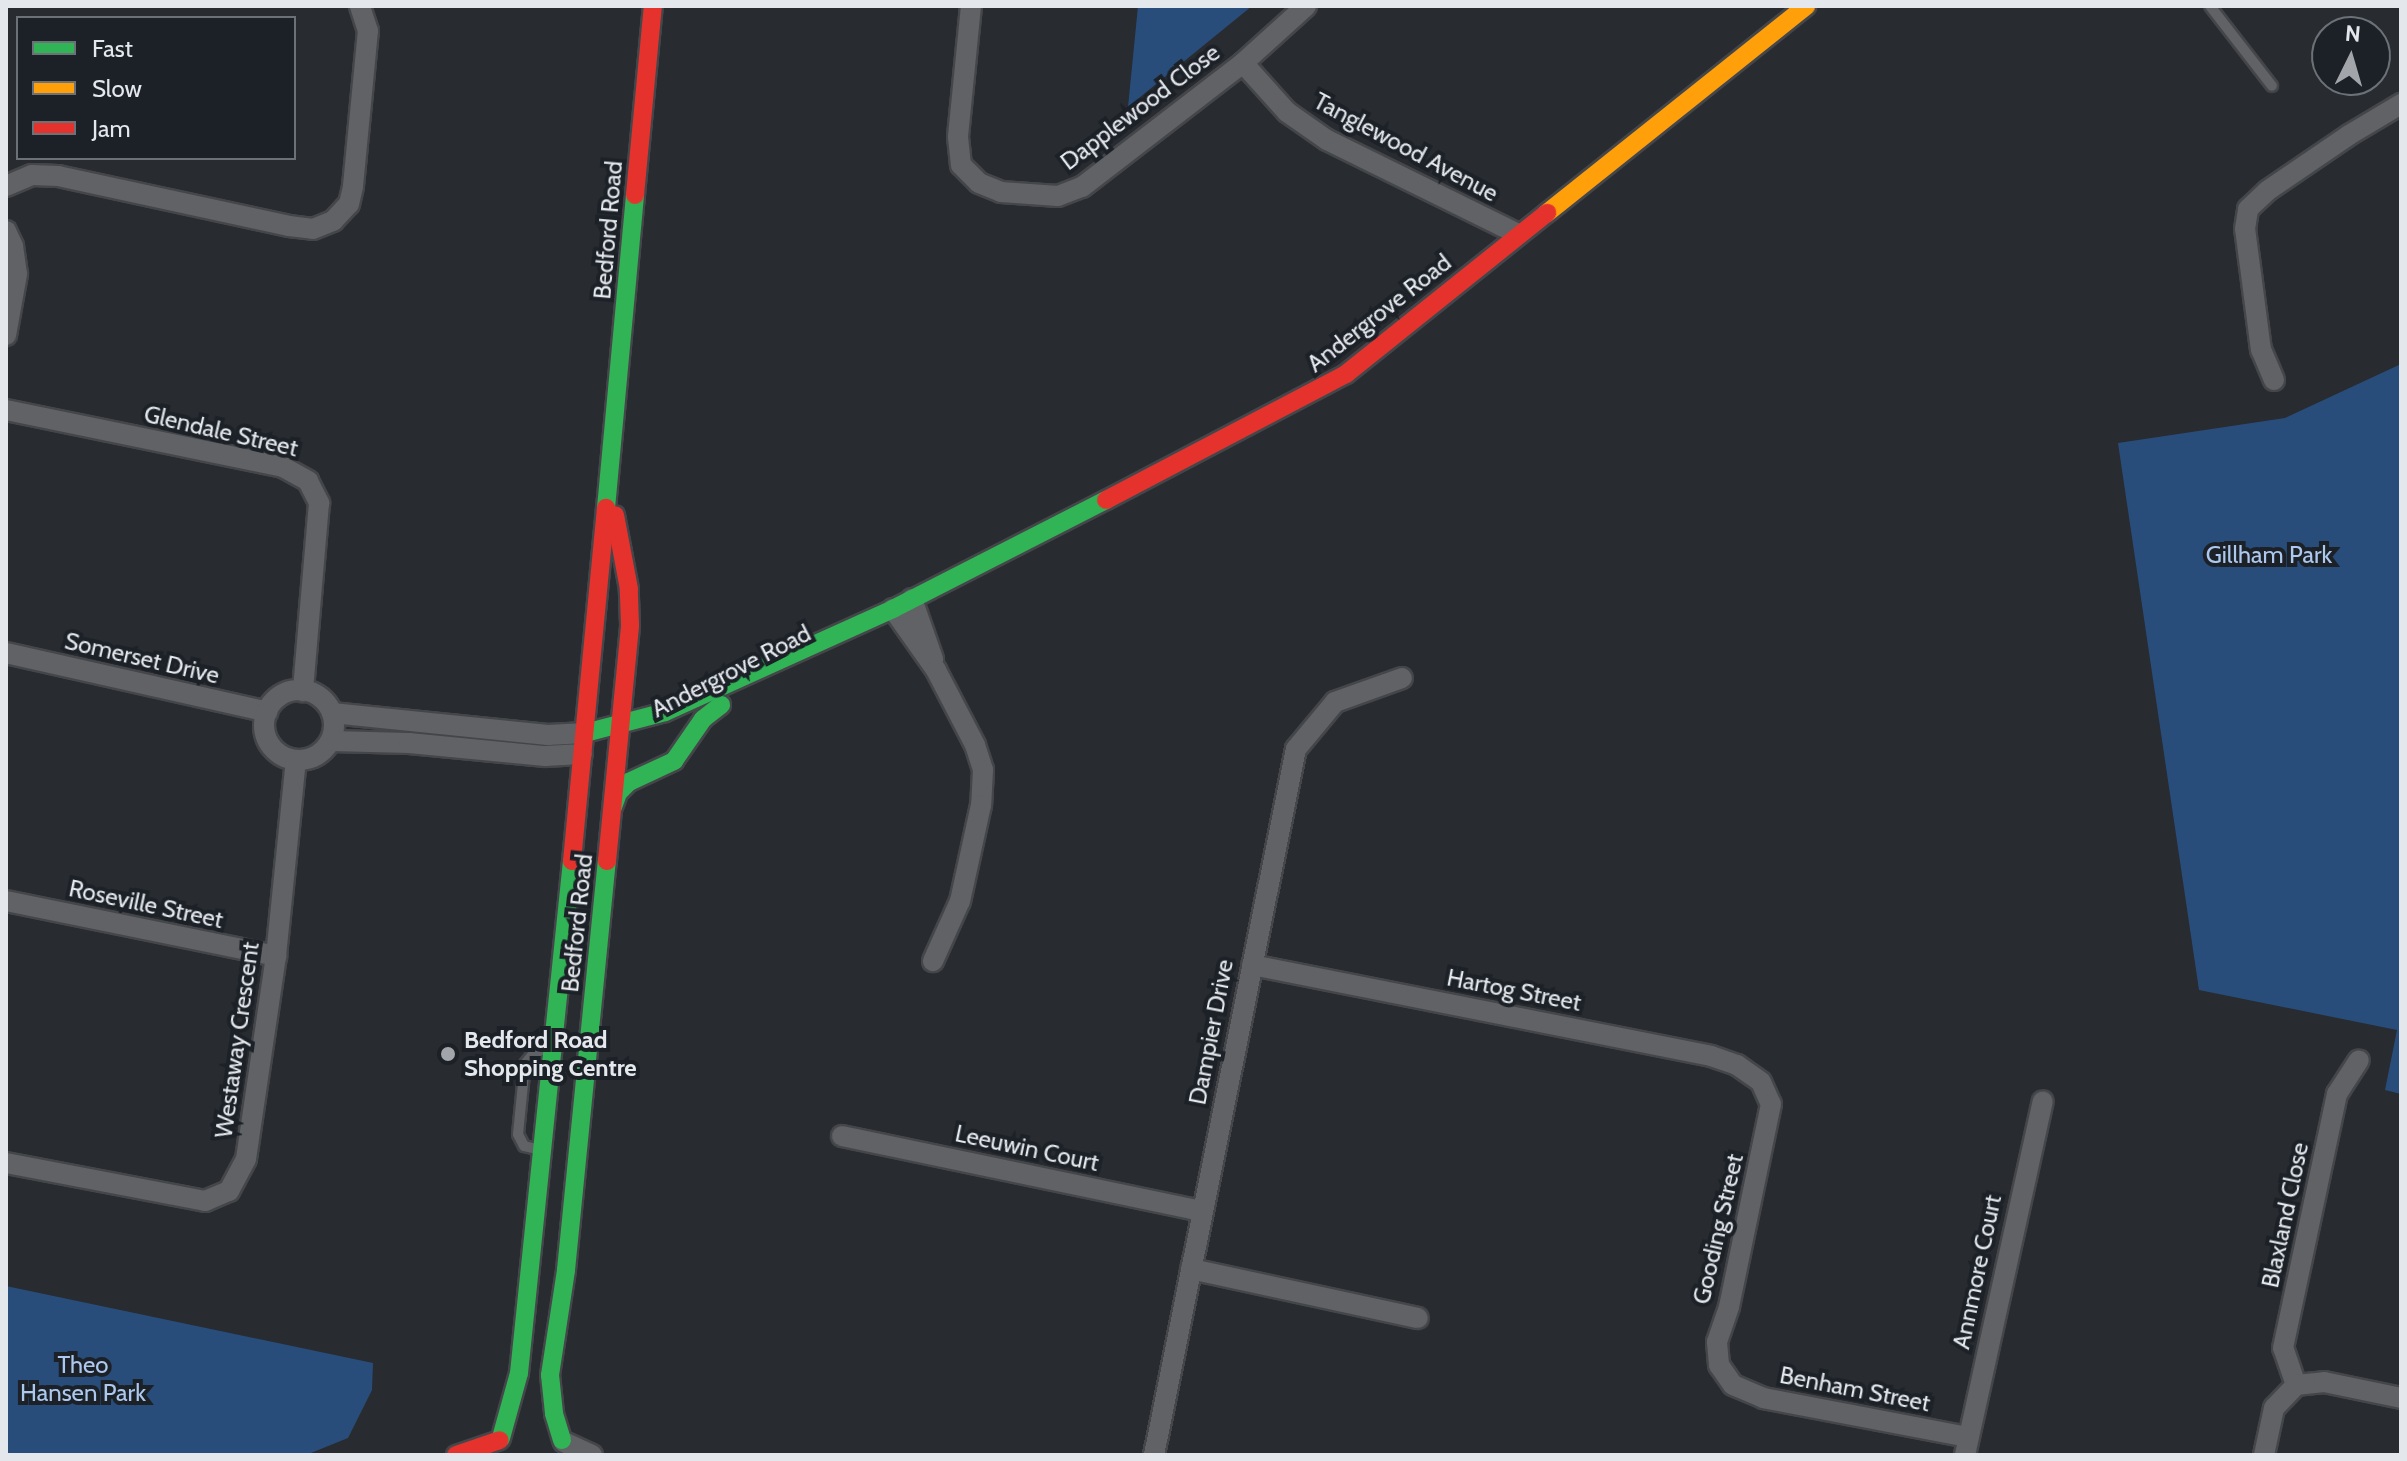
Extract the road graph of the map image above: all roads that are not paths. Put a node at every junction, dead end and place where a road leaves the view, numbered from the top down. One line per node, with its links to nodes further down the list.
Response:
1 (360, 6): 10 (street)
2 (653, 6): 16 (street, Bedford Road)
3 (971, 6): 7 (street, Dapplewood Close)
4 (1306, 6): 7 (street, Dapplewood Close)
5 (1806, 6): 12 (street, Andergrove Road)
6 (2210, 6): 8 (lane)
7 (1243, 63): 12 (street, Tanglewood Avenue)
8 (2272, 86)
9 (2401, 104): 14 (street)
10 (6, 186)
11 (6, 231): 13 (street)
12 (1518, 234): 17 (street, Andergrove Road)
13 (6, 335)
14 (2274, 380)
15 (6, 410): 22 (street, Glendale Street)
16 (610, 458): 26 (street, Bedford Road); 28 (street, Bedford Road)
17 (912, 599): 18 (street, Andergrove Road); 20 (street)
18 (893, 609): 20 (street); 23 (street, Andergrove Road); 26 (street, Andergrove Road)
19 (6, 653): 24 (street, Somerset Drive)
20 (936, 670): 36 (street)
21 (1402, 678): 37 (street, Dampier Drive)
22 (303, 691): 24 (street); 25 (street)
23 (721, 705): 27 (street, Andergrove Road); 33 (street)
24 (267, 712): 32 (street)
25 (332, 713): 28 (street); 29 (street)
26 (621, 726): 28 (street, Andergrove Road); 30 (street, Bedford Road)
27 (674, 729)
28 (585, 733): 31 (street, Bedford Road)
29 (331, 741): 31 (street); 32 (street)
30 (627, 744): 31 (street); 33 (street, Bedford Road)
31 (582, 754): 38 (street, Bedford Road)
32 (296, 760): 35 (street, Westaway Crescent)
33 (613, 808): 52 (street, Bedford Road)
34 (6, 901): 35 (street, Roseville Street)
35 (276, 956): 44 (street, Westaway Crescent)
36 (933, 961)
37 (1252, 965): 40 (street, Hartog Street); 45 (street, Dampier Drive)
38 (551, 1046): 43 (street, Bedford Road); 43 (lane)
39 (2359, 1060): 49 (street, Blaxland Close)
40 (1761, 1082): 48 (street, Gooding Street)
41 (2043, 1101): 53 (street, Annmore Court)
42 (842, 1136): 45 (street, Leeuwin Court)
43 (543, 1150): 51 (street, Bedford Road)
44 (6, 1163)
45 (1202, 1211): 46 (street, Dampier Drive)
46 (1191, 1269): 47 (street); 56 (street, Dampier Drive)
47 (1418, 1318)
48 (1733, 1385): 53 (street, Benham Street)
49 (2296, 1385): 50 (street); 57 (street)
50 (2401, 1398)
51 (498, 1444): 52 (street); 54 (street)
52 (564, 1446): 55 (street)
53 (1966, 1446)
54 (456, 1455)
55 (592, 1455)
56 (1154, 1455)
57 (2264, 1455)

